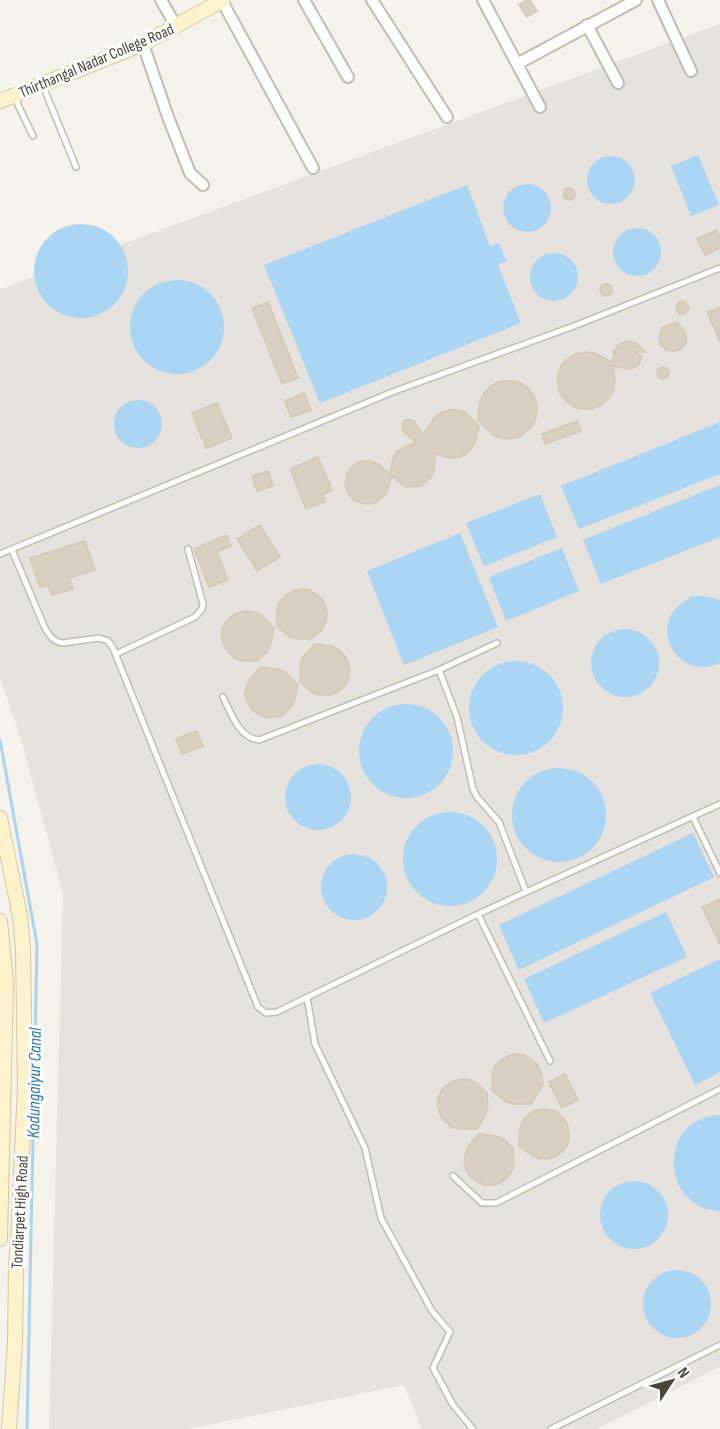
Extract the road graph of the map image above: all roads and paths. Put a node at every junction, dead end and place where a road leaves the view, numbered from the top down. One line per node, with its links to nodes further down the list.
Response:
1 (161, 0): 9 (street)
2 (223, 0): 9 (main road, Thirthangal Nadar College Road); 22 (street)
3 (304, 0): 13 (street)
4 (372, 0): 19 (street)
5 (483, 0): 11 (street)
6 (636, 0): 8 (street)
7 (658, 0): 12 (street)
8 (587, 25): 11 (street); 14 (street)
9 (176, 26): 10 (main road, Thirthangal Nadar College Road)
10 (143, 44): 15 (main road, Thirthangal Nadar College Road); 23 (street)
11 (517, 64): 18 (street)
12 (691, 71)
13 (348, 77)
14 (618, 83)
15 (42, 84): 16 (main road, Thirthangal Nadar College Road); 21 (lane)
16 (15, 95): 17 (main road, Thirthangal Nadar College Road); 20 (lane)
17 (0, 102)
18 (540, 107)
19 (447, 117)
20 (33, 136)
21 (76, 166)
22 (313, 168)
23 (203, 185)
24 (720, 268): 26 (lane)
25 (188, 549): 29 (lane)
26 (12, 550): 27 (lane); 29 (lane)
27 (0, 554)
28 (497, 643): 30 (lane)
29 (116, 654): 40 (lane)
30 (439, 670): 31 (lane); 36 (lane)
31 (223, 698)
32 (720, 804): 33 (lane)
33 (693, 817): 35 (lane); 36 (lane)
34 (0, 818): 45 (main road, Tondiarpet High Road)
35 (720, 873)
36 (526, 892): 37 (lane)
37 (478, 914): 40 (lane); 41 (lane)
38 (0, 921): 39 (main road, Tondiarpet High Road)
39 (2, 963): 44 (main road, Tondiarpet High Road)
40 (307, 997): 48 (lane)
41 (550, 1061)
42 (720, 1089): 43 (lane)
43 (453, 1176)
44 (0, 1240): 45 (lane)
45 (18, 1240): 47 (main road, Tondiarpet High Road)
46 (720, 1345): 49 (lane)
47 (9, 1429)
48 (473, 1429)
49 (551, 1429)

